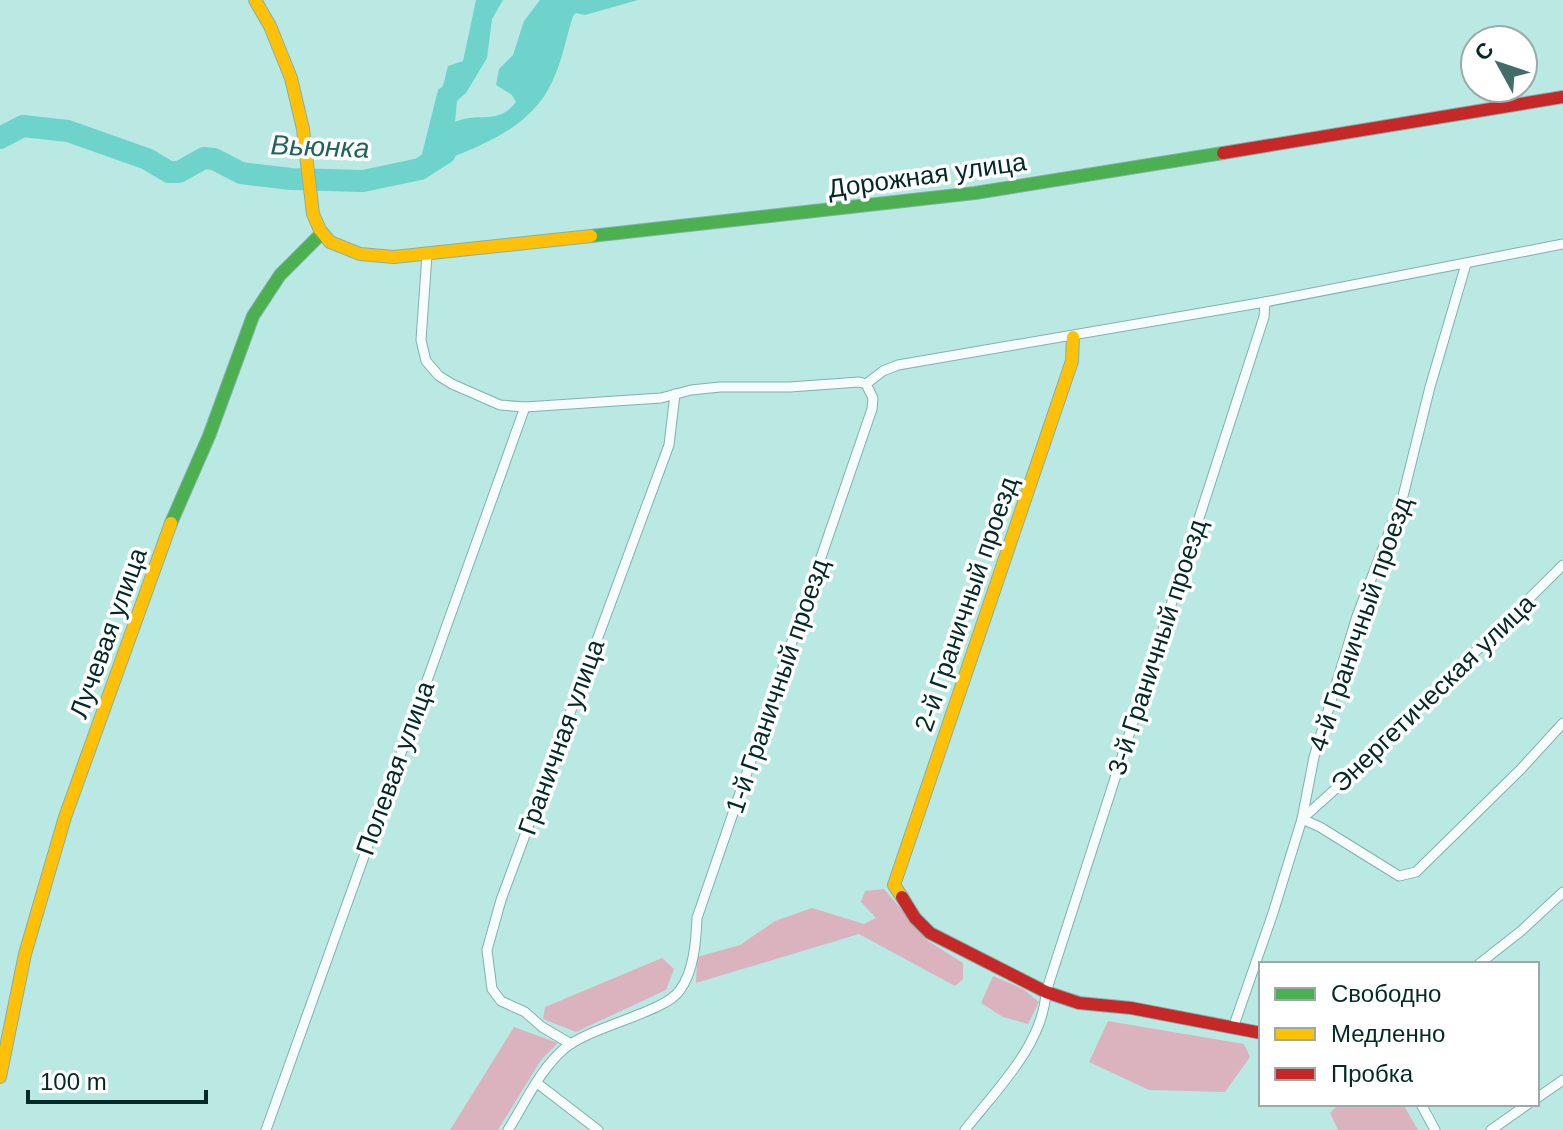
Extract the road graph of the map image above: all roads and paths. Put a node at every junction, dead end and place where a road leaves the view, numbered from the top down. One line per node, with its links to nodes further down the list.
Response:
1 (255, 0): 3 (street)
2 (1563, 97): 5 (street, Дорожная улица)
3 (322, 233): 5 (street, Дорожная улица); 21 (street, Лучевая улица)
4 (1563, 244): 6 (street)
5 (427, 255): 11 (street)
6 (1466, 264): 7 (street); 14 (street, 4-й Граничный проезд)
7 (1265, 302): 8 (street); 17 (street, 3-й Граничный проезд)
8 (1073, 337): 9 (street); 17 (street, 2-й Граничный проезд)
9 (866, 384): 10 (street); 20 (street, 1-й Граничный проезд)
10 (675, 394): 11 (street); 20 (street, Граничная улица)
11 (525, 407): 27 (street, Полевая улица)
12 (1563, 565): 14 (street, Энергетическая улица)
13 (1563, 723): 14 (street)
14 (1302, 819): 18 (street, 4-й Граничный проезд)
15 (1563, 892): 16 (street)
16 (1482, 962)
17 (1046, 992): 18 (street); 30 (street)
18 (1233, 1028): 19 (street)
19 (1259, 1033)
20 (571, 1044): 23 (street)
21 (0, 1077)
22 (1563, 1080): 24 (street)
23 (537, 1083): 28 (street); 29 (street)
24 (1539, 1097)
25 (1422, 1106): 31 (street)
26 (1525, 1106): 32 (street)
27 (266, 1130)
28 (508, 1130)
29 (598, 1130)
30 (965, 1130)
31 (1435, 1130)
32 (1491, 1130)

